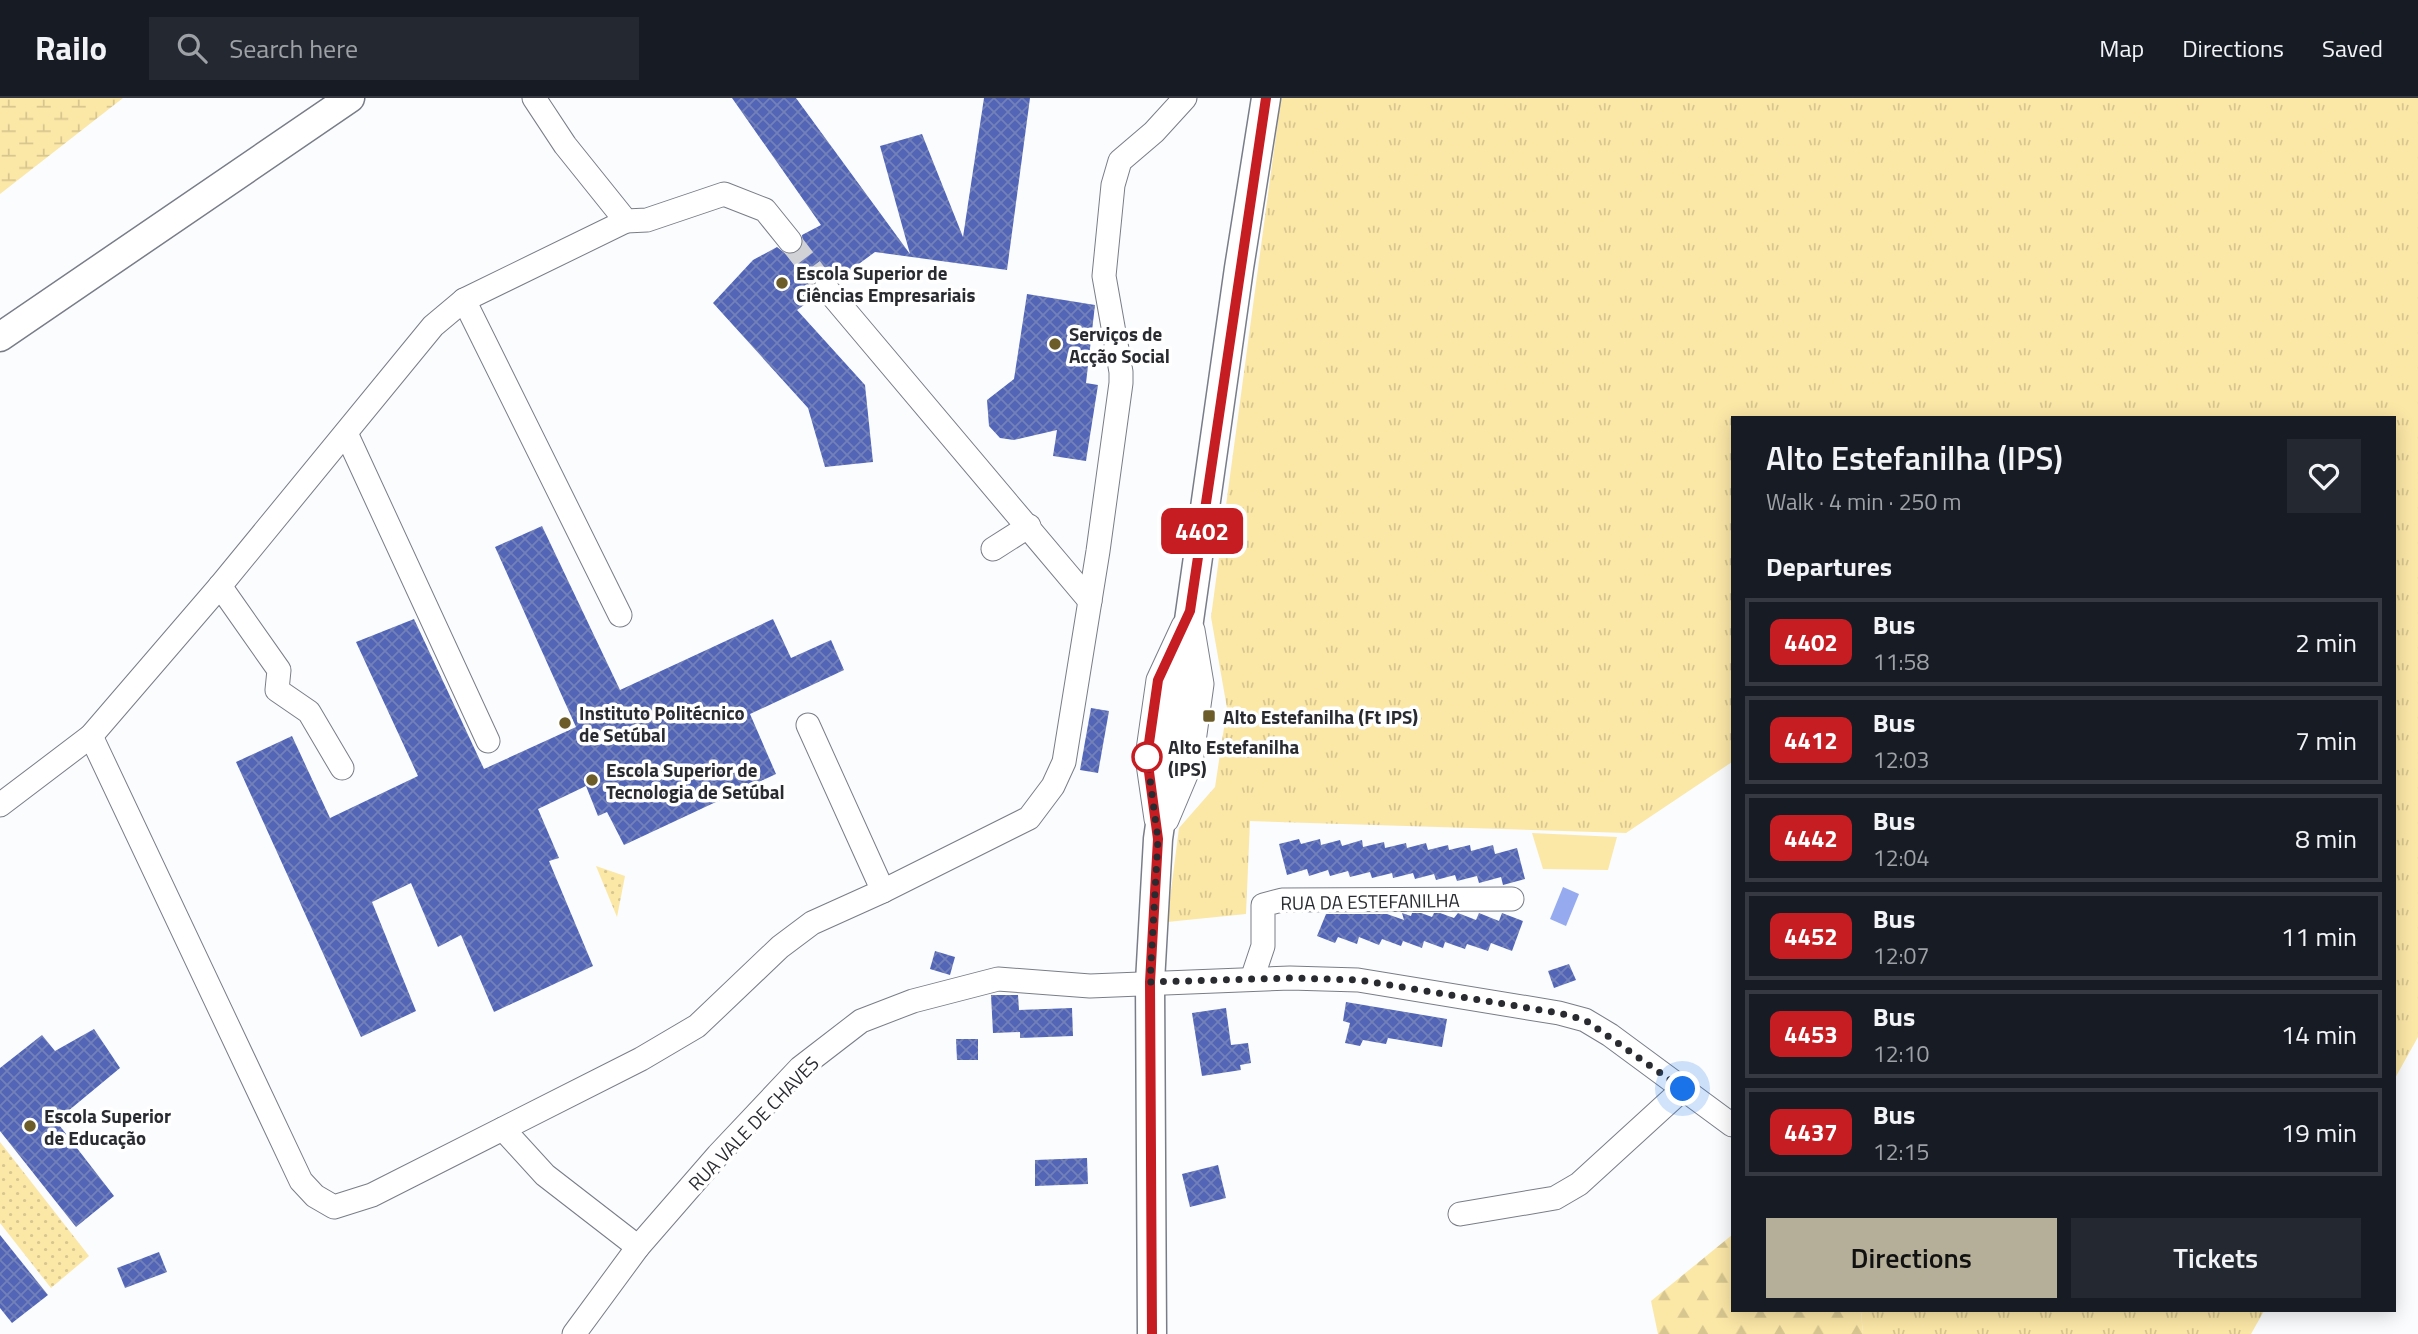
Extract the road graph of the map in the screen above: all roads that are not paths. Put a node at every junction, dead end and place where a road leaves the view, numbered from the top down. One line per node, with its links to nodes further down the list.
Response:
1 (320, 98): 12 (main road)
2 (350, 98): 12 (main road)
3 (534, 98): 8 (street)
4 (1185, 98): 17 (street)
5 (1254, 98): 7 (main road)
6 (1266, 98): 7 (main road)
7 (1250, 190): 27 (main road)
8 (626, 221): 9 (street); 11 (street)
9 (790, 241)
10 (826, 288): 14 (street)
11 (464, 300): 13 (street); 18 (street)
12 (0, 335)
13 (346, 433): 16 (street); 21 (street)
14 (1029, 526): 15 (street); 17 (street)
15 (993, 550)
16 (220, 586): 20 (street); 22 (street)
17 (1090, 601): 24 (street)
18 (620, 615)
19 (808, 725): 24 (street)
20 (91, 736): 23 (street); 30 (street)
21 (488, 741)
22 (342, 768)
23 (0, 805)
24 (883, 891): 30 (street)
25 (1512, 899): 26 (street, RUA DA ESTEFANILHA)
26 (1252, 979): 27 (street); 28 (street)
27 (1150, 982): 32 (street, RUA VALE DE CHAVES); 34 (main road)
28 (1683, 1089): 29 (street); 31 (street)
29 (1731, 1124)
30 (503, 1129): 32 (street)
31 (1460, 1214)
32 (638, 1247): 33 (street, RUA VALE DE CHAVES)
33 (574, 1334)
34 (1152, 1334)

